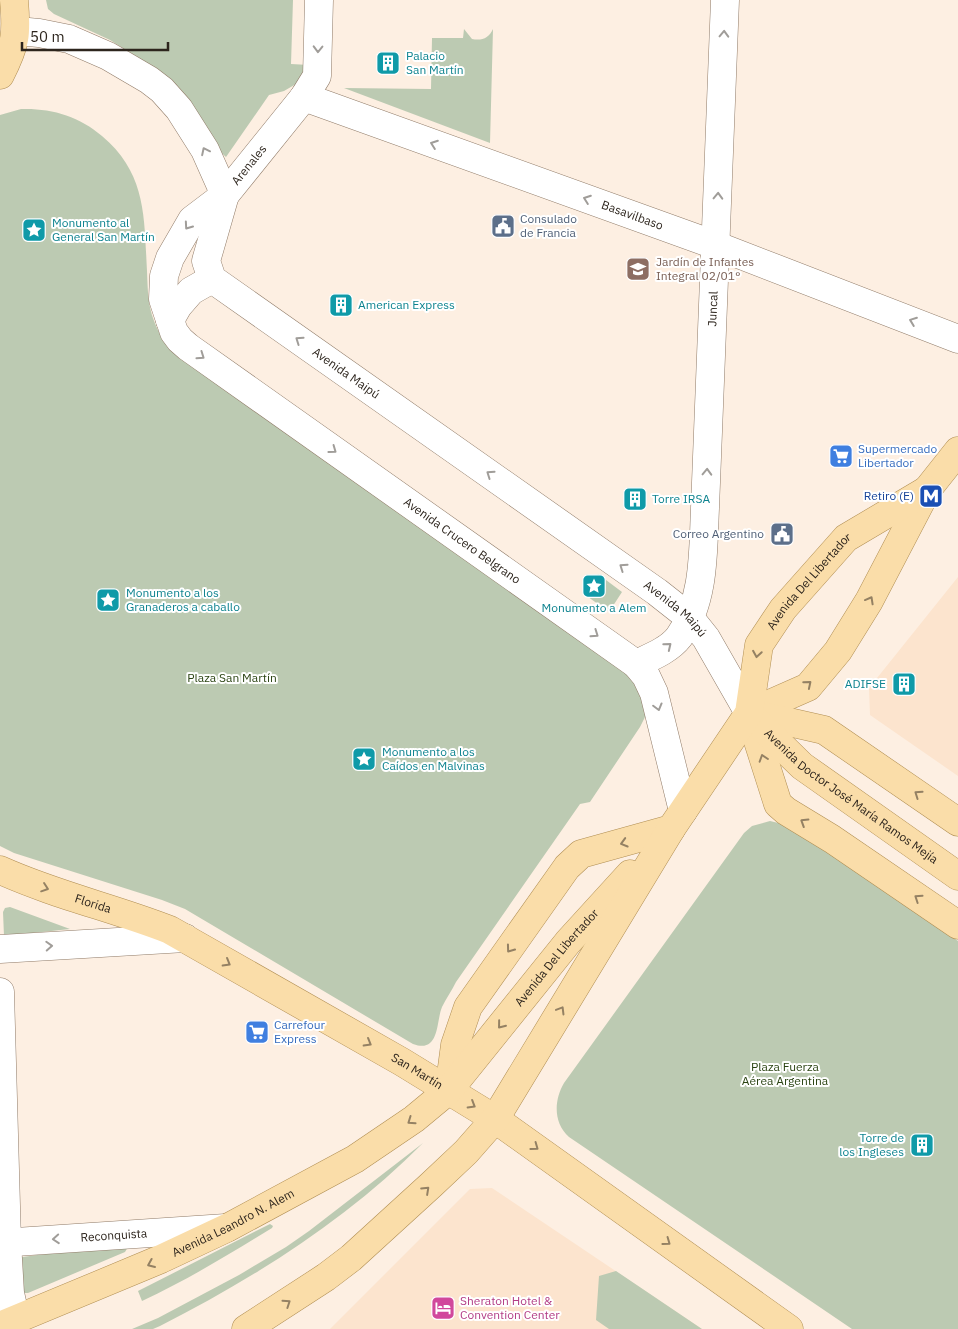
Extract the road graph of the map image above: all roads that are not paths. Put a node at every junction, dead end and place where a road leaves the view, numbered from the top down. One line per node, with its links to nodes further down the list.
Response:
1 (14, 0): 4 (main road)
2 (319, 0): 6 (street, Arenales, one-way to 6)
3 (725, 0): 8 (street, Juncal, one-way to 3)
4 (16, 30): 5 (main road); 7 (street, one-way to 4)
5 (0, 75)
6 (304, 97): 7 (street, Arenales); 8 (street, Basavilbaso, one-way to 6)
7 (225, 195): 9 (street); 10 (street, Arenales, one-way to 10)
8 (716, 245): 11 (street, Basavilbaso, one-way to 8); 14 (street, Juncal, one-way to 8)
9 (212, 279): 10 (street); 14 (street, Avenida Maipú, one-way to 9)
10 (170, 320): 15 (street, Avenida Crucero Belgrano, one-way to 15)
11 (958, 338)
12 (958, 451): 13 (main road, Avenida Del Libertador)
13 (927, 490): 16 (main road, Avenida Del Libertador, one-way to 13); 16 (main road, Avenida Del Libertador, one-way to 16)
14 (690, 618): 15 (street, Juncal, one-way to 14); 16 (street, Avenida Maipú)
15 (636, 664): 17 (street, Avenida Crucero Belgrano, one-way to 17)
16 (749, 713): 17 (main road, Avenida Del Libertador); 18 (main road, Avenida Doctor José María Ramos Mejía, one-way to 16); 20 (main road, Avenida Doctor José María Ramos Mejía); 21 (main road, Avenida Doctor José María Ramos Mejía, one-way to 16)
17 (677, 820): 25 (main road, Avenida Del Libertador, one-way to 25); 25 (main road, one-way to 25); 26 (main road, Avenida Del Libertador, one-way to 17)
18 (958, 822)
19 (0, 870): 22 (main road, Florida, one-way to 22)
20 (958, 876)
21 (958, 925)
22 (185, 938): 23 (street, one-way to 22); 25 (main road, San Martín, one-way to 25)
23 (0, 949)
24 (0, 992): 28 (street)
25 (449, 1090): 26 (main road, San Martín, one-way to 26); 27 (main road, Avenida Leandro N. Alem, one-way to 27)
26 (495, 1119): 30 (main road, one-way to 26); 31 (main road, San Martín, one-way to 31)
27 (227, 1228): 28 (street, Reconquista, one-way to 28); 29 (main road, Avenida Leandro N. Alem, one-way to 29)
28 (3, 1242): 29 (street)
29 (8, 1323)
30 (246, 1329)
31 (789, 1329)

